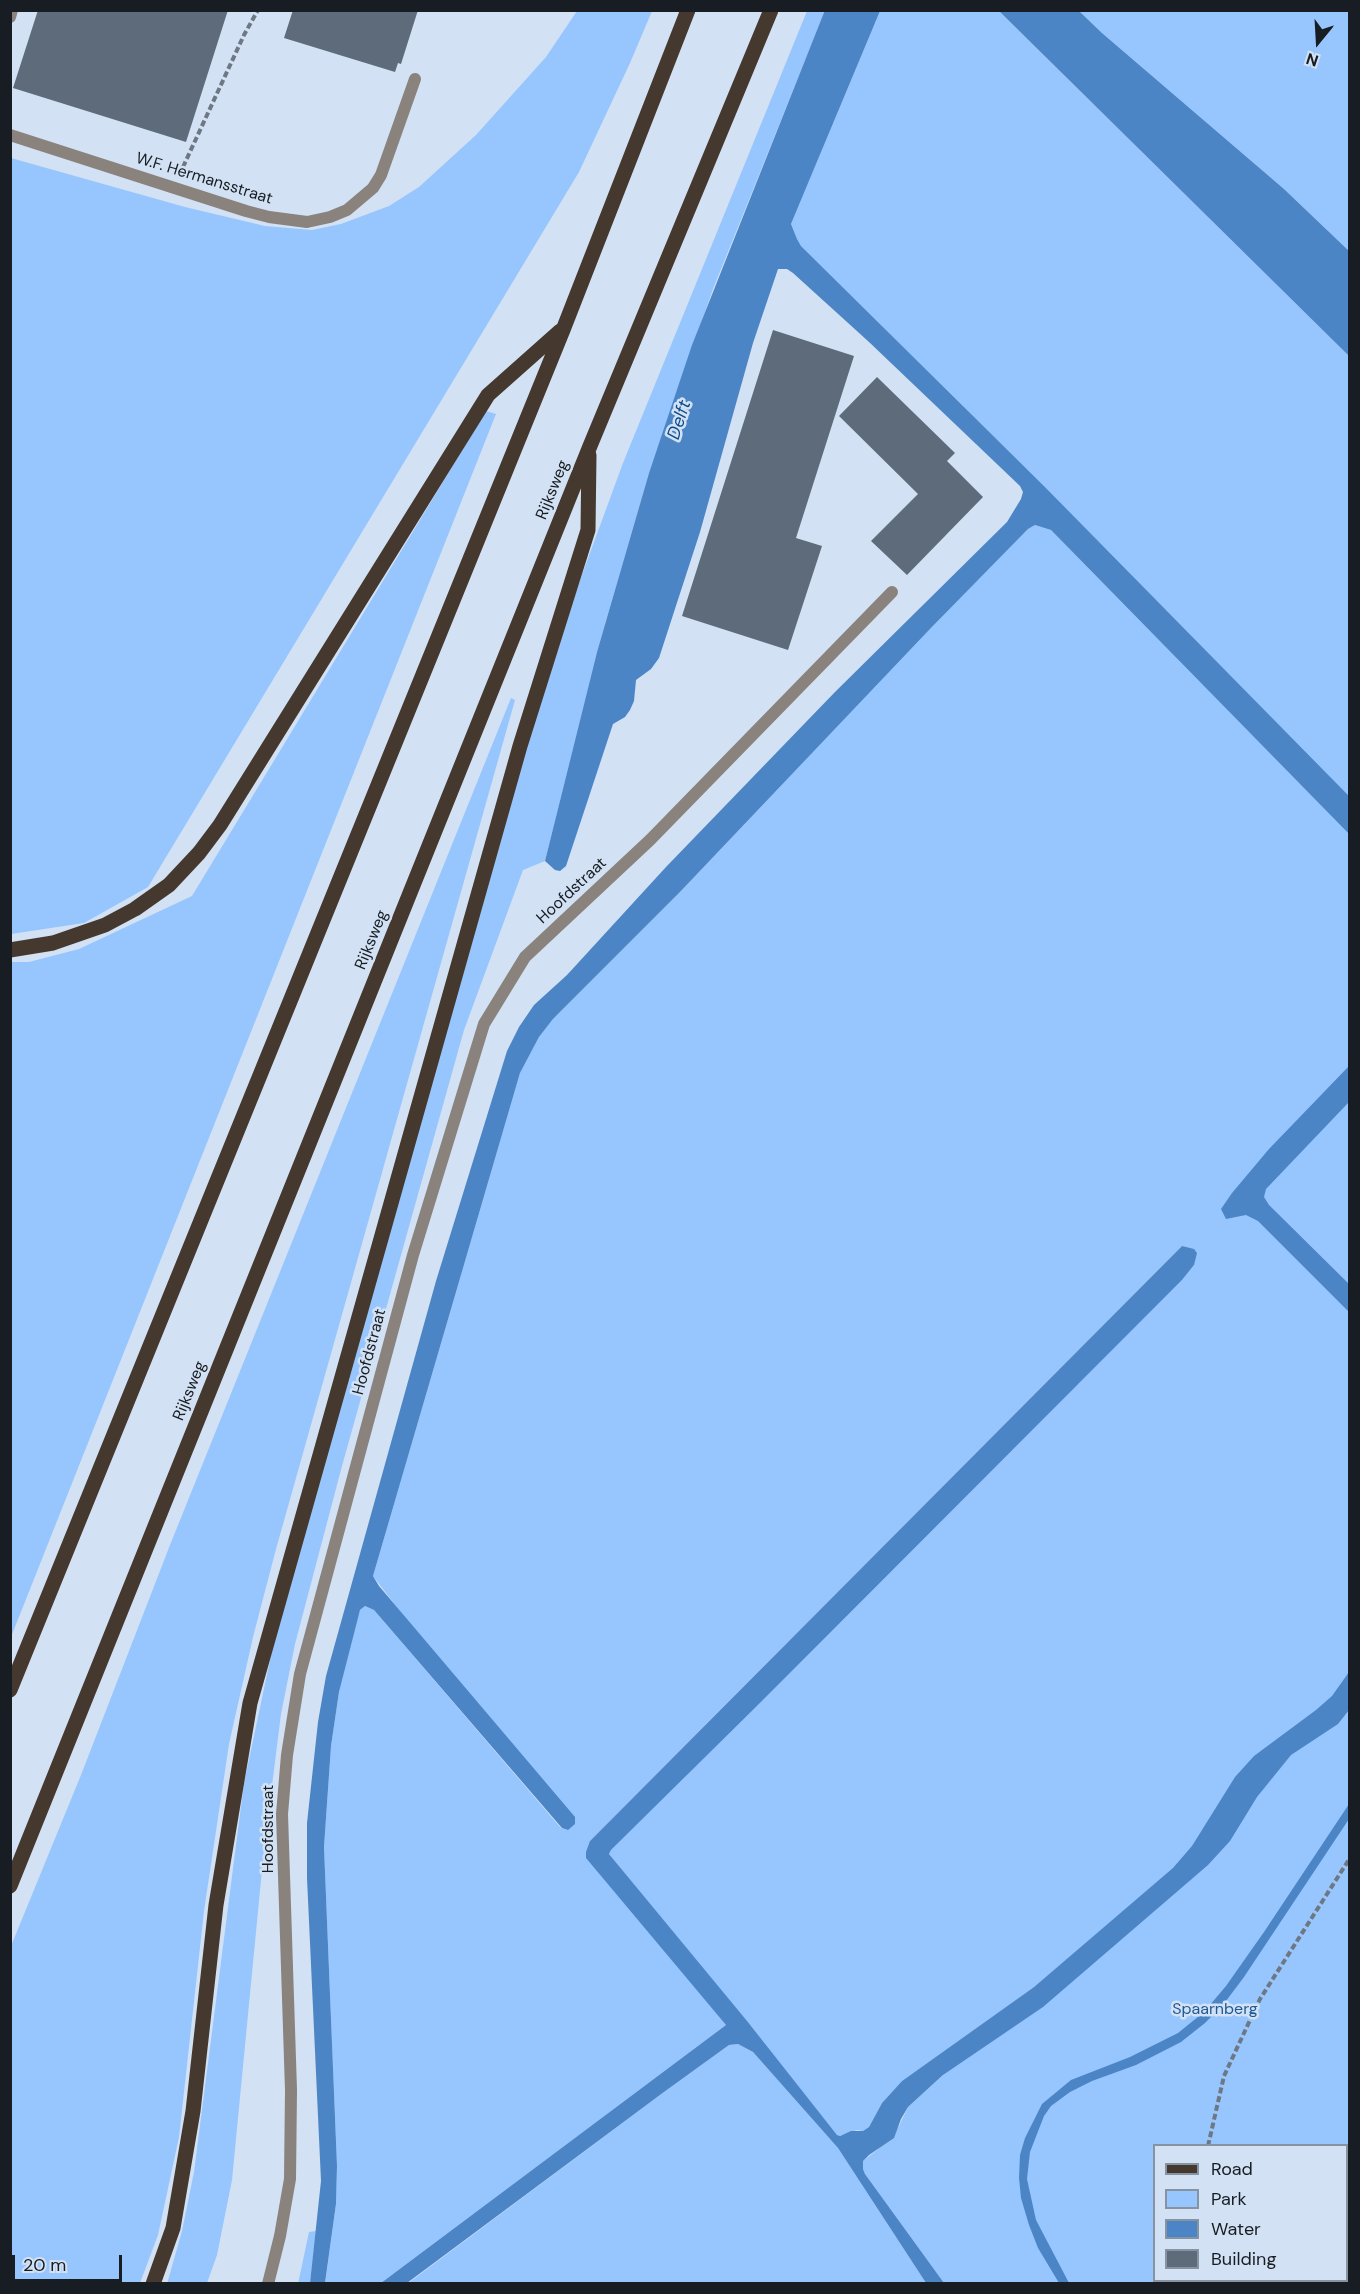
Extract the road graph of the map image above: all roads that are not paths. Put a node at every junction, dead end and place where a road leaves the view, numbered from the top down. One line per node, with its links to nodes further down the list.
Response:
1 (12, 10): 4 (street)
2 (688, 10): 7 (main road)
3 (771, 10): 8 (main road, Rijksweg)
4 (10, 17)
5 (415, 79): 6 (street, W.F. Hermansstraat)
6 (10, 135)
7 (563, 330): 10 (main road); 11 (main road)
8 (590, 446): 12 (main road, Rijksweg); 13 (main road)
9 (892, 592): 14 (street, Hoofdstraat)
10 (10, 950)
11 (10, 1689)
12 (10, 1886)
13 (153, 2283)
14 (267, 2283)

